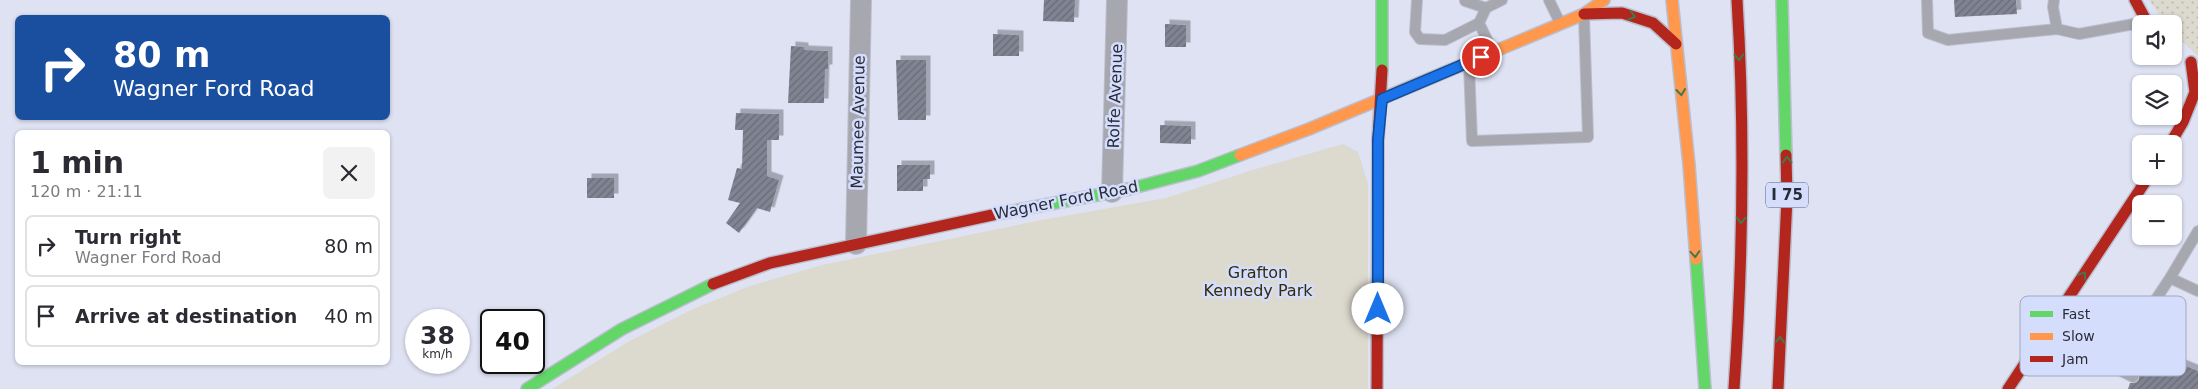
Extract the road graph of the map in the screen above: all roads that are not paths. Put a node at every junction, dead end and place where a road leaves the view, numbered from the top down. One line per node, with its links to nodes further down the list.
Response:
1 (861, 0): 32 (street, Maumee Avenue)
2 (1118, 0): 30 (street, Rolfe Avenue)
3 (1382, 0): 27 (main road)
4 (1417, 0): 18 (lane)
5 (1502, 0): 14 (lane)
6 (1549, 0): 19 (lane)
7 (1604, 0): 16 (main road, Wagner Ford Road)
8 (1672, 0): 22 (main road)
9 (1782, 0): 42 (main road, I 75, one-way to 9)
10 (1927, 0): 21 (lane)
11 (2054, 0): 21 (lane)
12 (2135, 0): 17 (main road)
13 (1465, 1): 14 (lane)
14 (1484, 4): 18 (lane)
15 (1737, 4): 41 (main road, I 75, one-way to 41)
16 (1584, 14): 19 (main road, Wagner Ford Road); 22 (main road, one-way to 22); 25 (lane)
17 (2143, 15)
18 (1479, 23): 23 (lane)
19 (1561, 24): 23 (main road, Wagner Ford Road)
20 (2132, 25): 21 (lane)
21 (2058, 29)
22 (1676, 44): 40 (main road, one-way to 40)
23 (1493, 52): 25 (main road, Wagner Ford Road)
24 (2182, 55): 26 (main road)
25 (1469, 62): 27 (main road, Wagner Ford Road)
26 (2194, 64): 28 (main road)
27 (1382, 99): 30 (main road, Wagner Ford Road); 39 (main road)
28 (2175, 135)
29 (2143, 185): 35 (main road, one-way to 29)
30 (1112, 192): 32 (main road, Wagner Ford Road)
31 (2198, 231): 33 (lane)
32 (856, 244): 38 (main road, Wagner Ford Road)
33 (2170, 278): 34 (lane); 36 (lane)
34 (2198, 291)
35 (2070, 296)
36 (2158, 296)
37 (2020, 371): 43 (main road, one-way to 37)
38 (527, 389)
39 (1377, 389)
40 (1705, 389)
41 (1734, 389)
42 (1778, 389)
43 (2008, 389)

